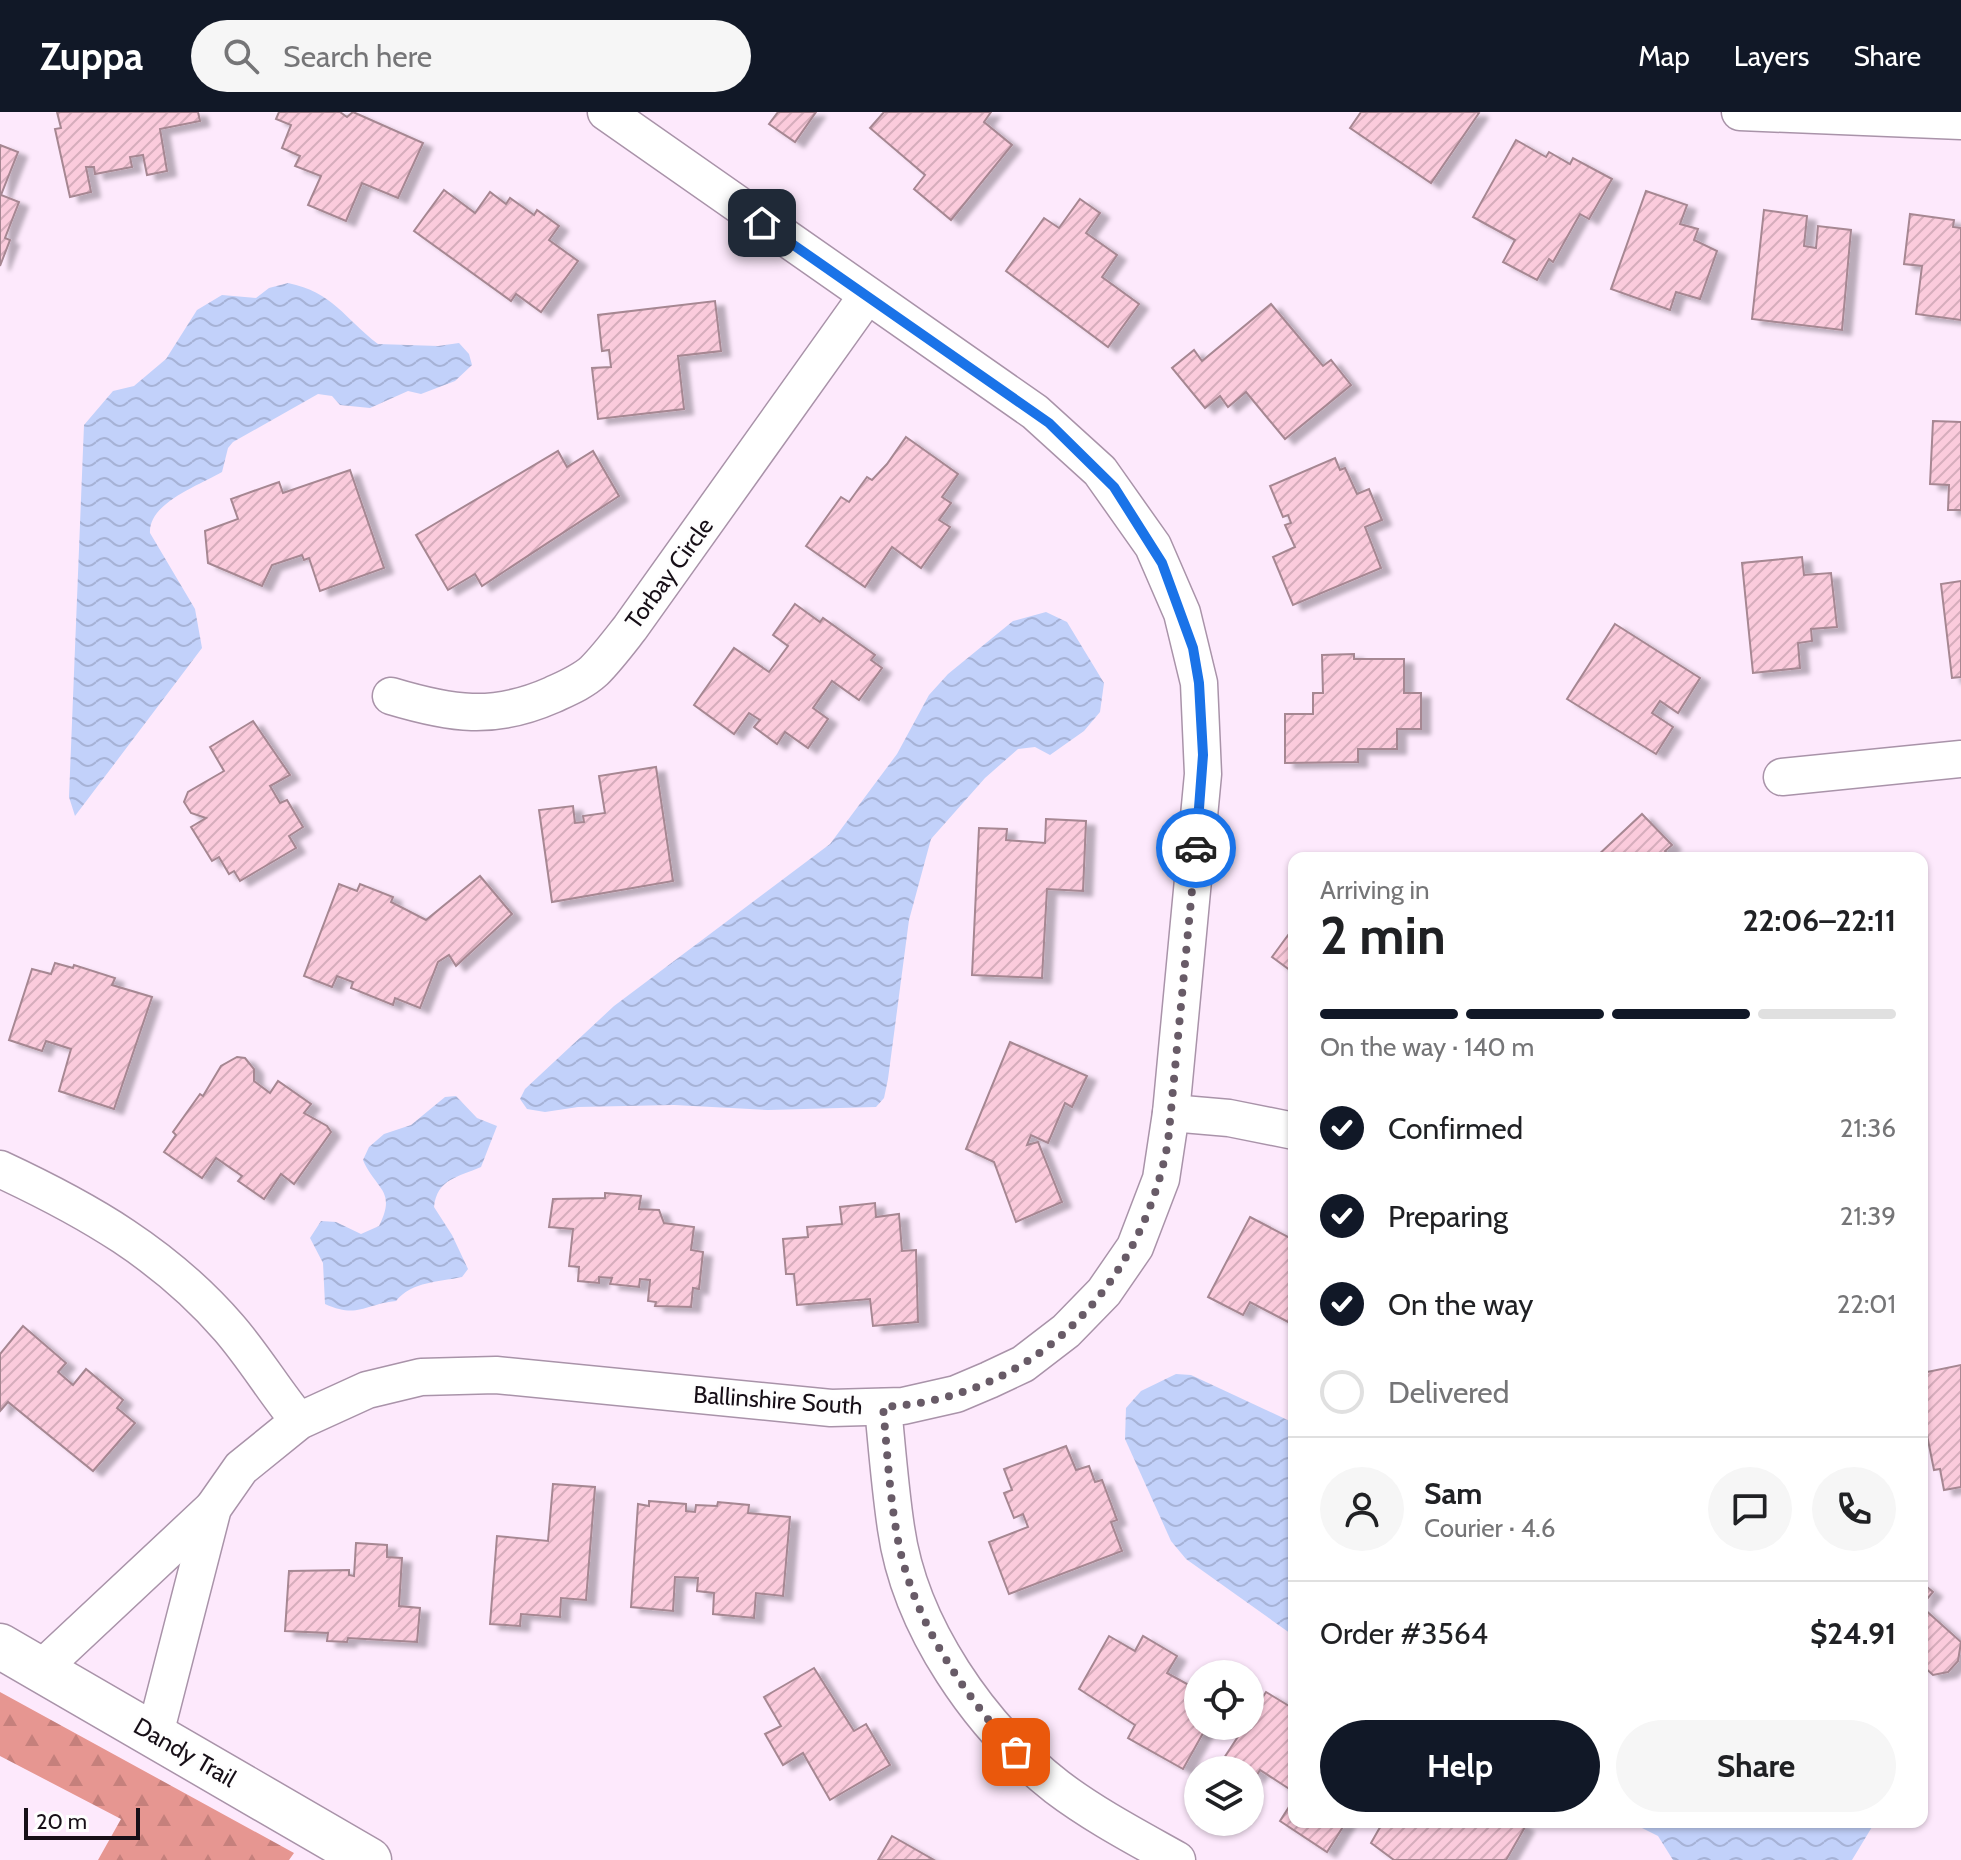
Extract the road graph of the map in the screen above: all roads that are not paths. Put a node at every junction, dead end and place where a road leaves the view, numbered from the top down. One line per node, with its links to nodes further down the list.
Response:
1 (606, 112): 4 (street, Ballinshire South)
2 (1740, 112): 3 (street)
3 (1961, 121)
4 (866, 297): 5 (street, Torbay Circle); 8 (street, Ballinshire South)
5 (391, 696)
6 (1961, 759): 7 (street)
7 (1782, 777)
8 (1171, 1113): 9 (street); 11 (street, Ballinshire South)
9 (1288, 1130)
10 (0, 1169): 12 (street)
11 (883, 1407): 12 (street, Ballinshire South); 18 (street)
12 (299, 1421): 13 (street, Ballinshire South)
13 (213, 1508): 15 (street); 16 (street, Ballinshire South)
14 (0, 1646): 15 (street, Dandy Trail)
15 (41, 1669): 16 (street, Dandy Trail)
16 (155, 1734): 17 (street, Dandy Trail)
17 (369, 1860)
18 (1177, 1860)

